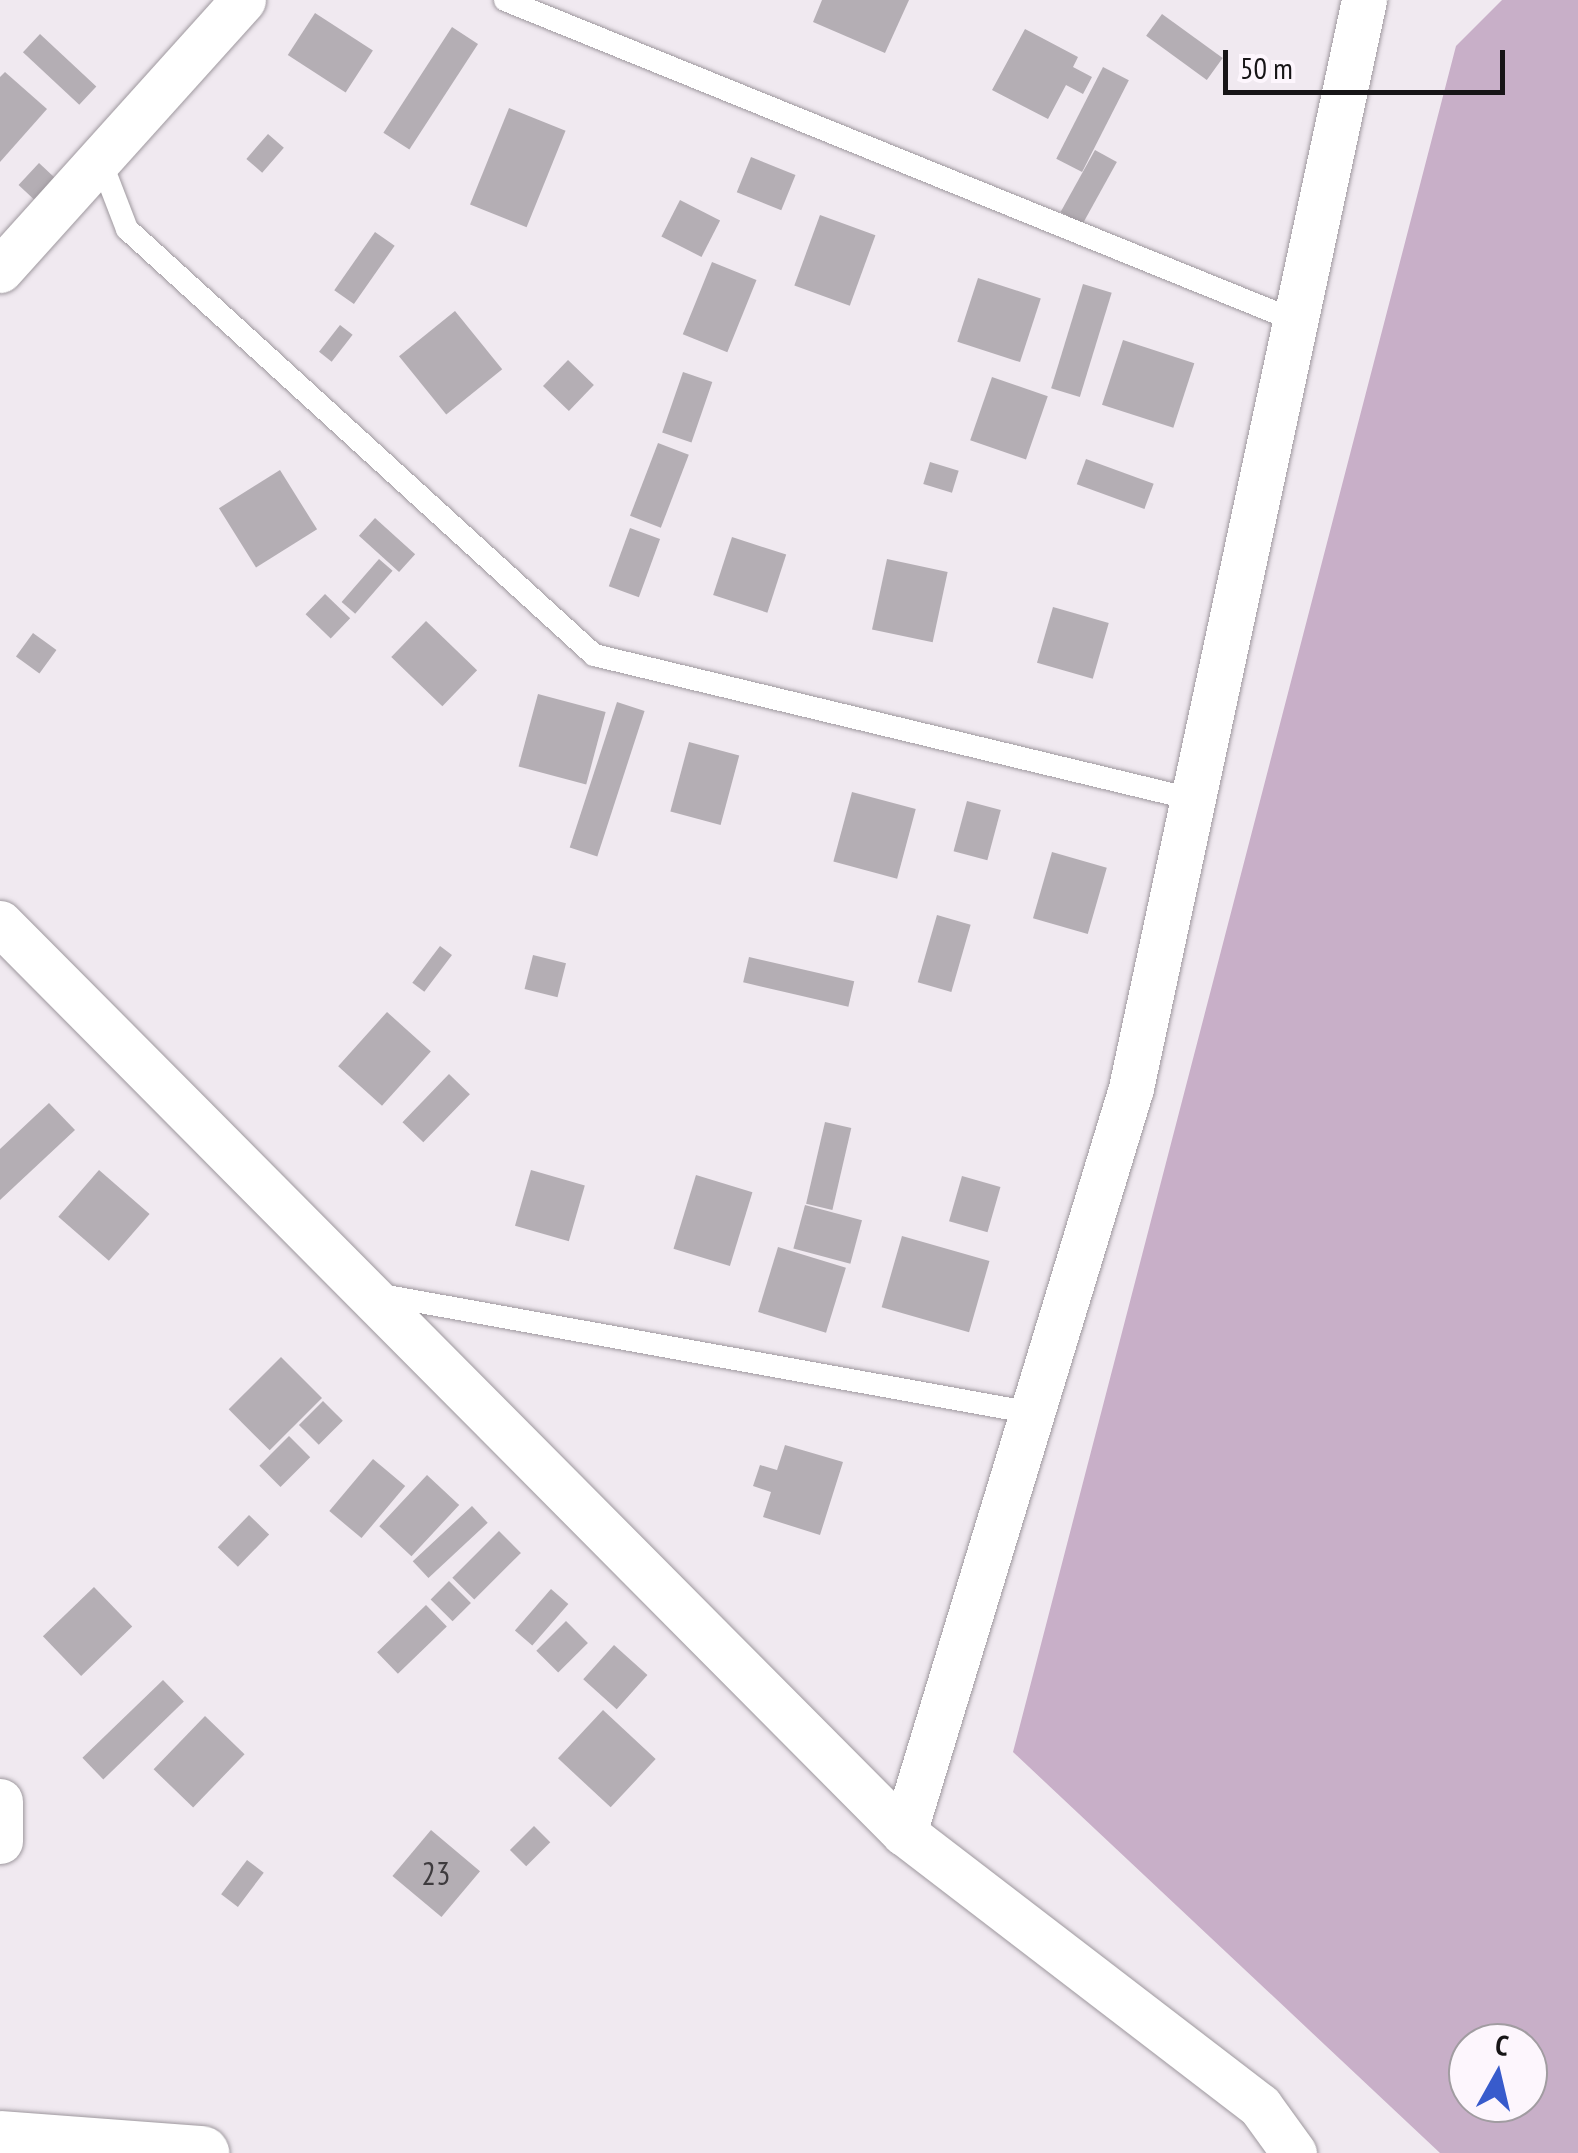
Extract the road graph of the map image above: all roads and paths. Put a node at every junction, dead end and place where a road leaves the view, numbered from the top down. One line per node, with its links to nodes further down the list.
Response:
1 (243, 0): 4 (street)
2 (505, 0): 6 (lane)
3 (1364, 0): 6 (street)
4 (100, 159): 5 (street); 7 (lane)
5 (0, 270)
6 (1294, 320): 7 (street)
7 (1192, 799): 10 (street)
8 (0, 923): 9 (street)
9 (368, 1293): 10 (lane); 12 (street)
10 (1039, 1414): 12 (street)
11 (0, 1801): 13 (street)
12 (904, 1833): 16 (street)
13 (0, 1841)
14 (0, 2138): 15 (street)
15 (201, 2153)
16 (1294, 2153)

